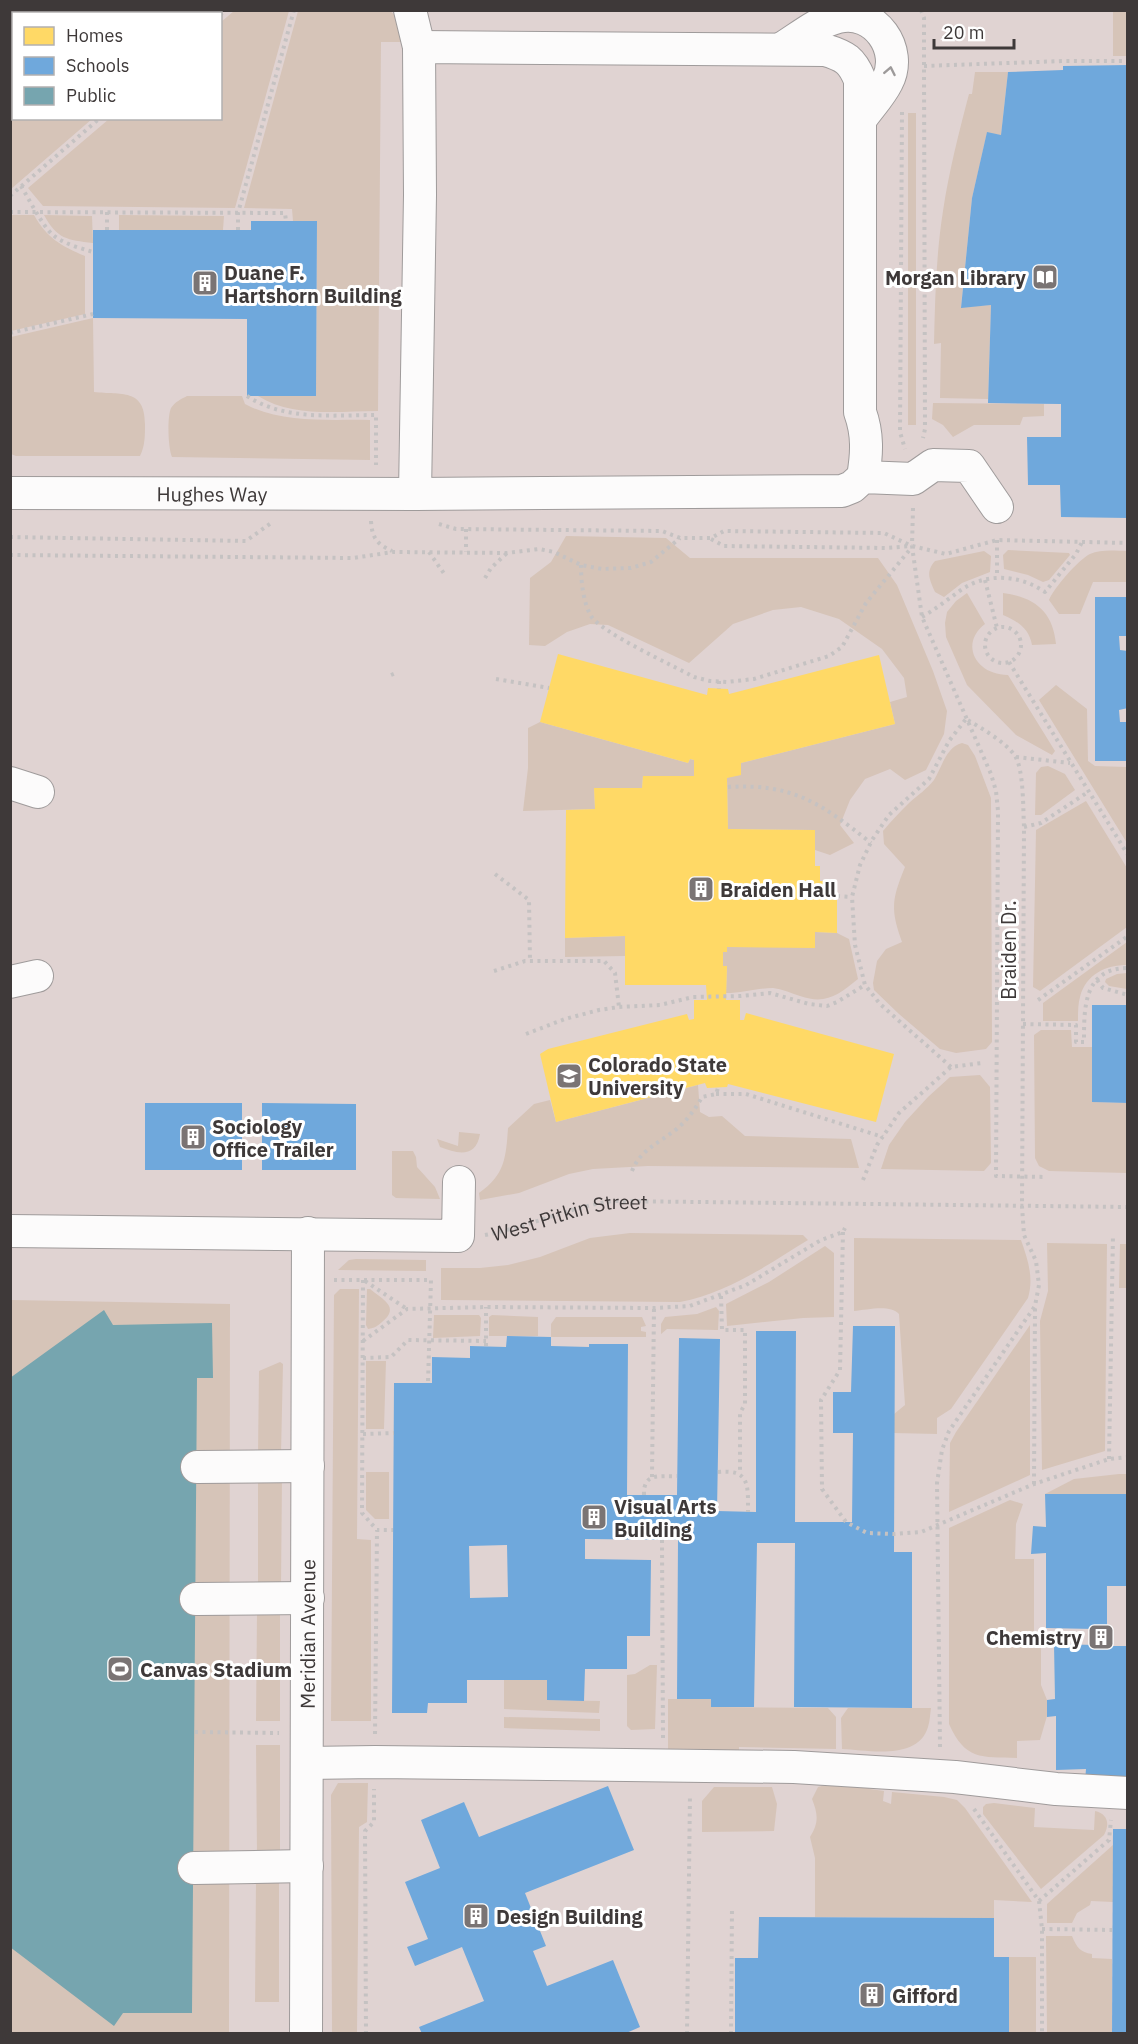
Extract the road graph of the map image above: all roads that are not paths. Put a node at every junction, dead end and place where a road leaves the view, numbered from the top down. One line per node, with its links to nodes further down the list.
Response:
1 (410, 10): 2 (street)
2 (418, 47): 3 (street); 7 (street)
3 (782, 49): 4 (street); 4 (street, one-way to 3)
4 (860, 120): 5 (street)
5 (863, 477): 7 (street, Hughes Way); 8 (street)
6 (10, 493): 7 (street, Hughes Way)
7 (416, 494)
8 (998, 507)
9 (459, 1182): 11 (street)
10 (10, 1231): 11 (street)
11 (308, 1233): 12 (street, Meridian Avenue)
12 (308, 1466): 13 (street); 14 (street, Meridian Avenue)
13 (197, 1467)
14 (308, 1598): 15 (street); 16 (street, Meridian Avenue)
15 (196, 1599)
16 (307, 1763): 17 (street); 18 (street, Meridian Avenue)
17 (1120, 1805)
18 (307, 1866): 19 (street); 20 (street, Meridian Avenue)
19 (194, 1868)
20 (306, 2034)

